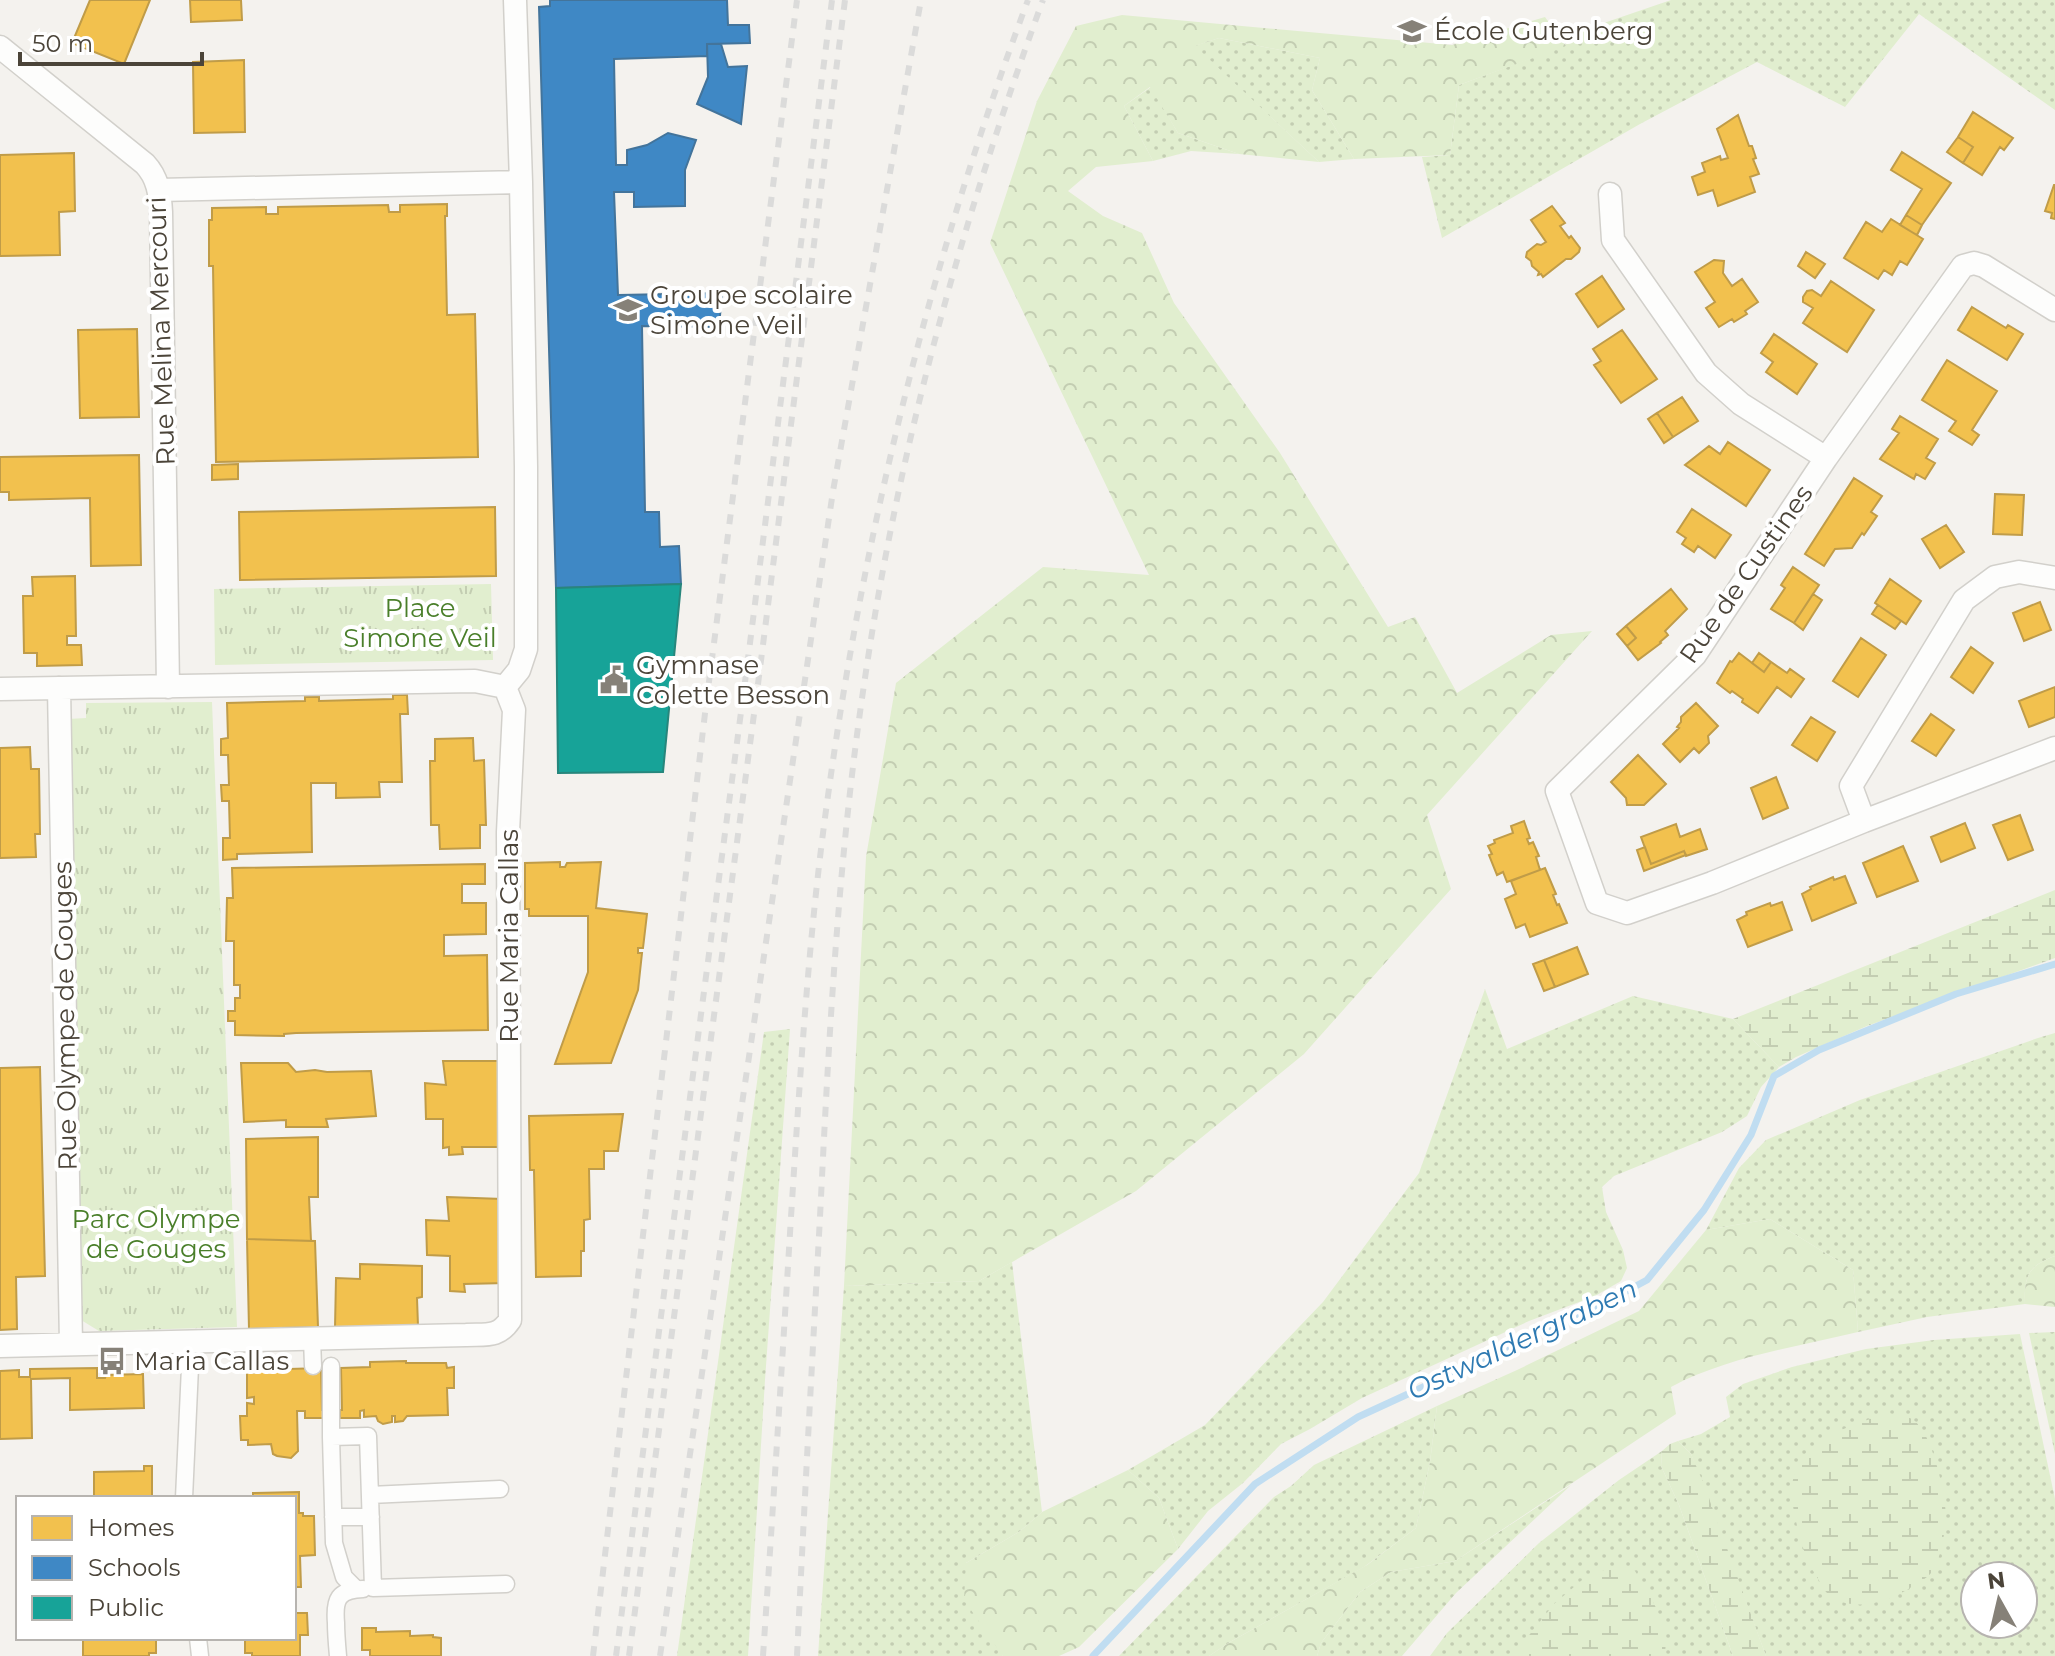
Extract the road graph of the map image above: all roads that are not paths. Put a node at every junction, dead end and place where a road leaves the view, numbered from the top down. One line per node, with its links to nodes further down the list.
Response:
1 (515, 0): 3 (street)
2 (0, 47): 4 (street, Rue Melina Mercouri)
3 (521, 182): 4 (street); 10 (street)
4 (159, 190): 9 (street, Rue Melina Mercouri)
5 (1610, 194): 7 (street)
6 (2055, 310): 7 (street, Rue de Custines)
7 (1826, 458): 14 (street, Rue de Custines)
8 (2055, 578): 14 (street)
9 (168, 687): 10 (street); 11 (street)
10 (505, 687): 15 (street, Rue Maria Callas)
11 (59, 688): 12 (street); 17 (street, Rue Olympe de Gouges)
12 (0, 689)
13 (2055, 748): 14 (street)
14 (1864, 821)
15 (312, 1339): 16 (street, Rue Maria Callas); 19 (street)
16 (184, 1341): 17 (street, Rue Maria Callas); 24 (street)
17 (71, 1344): 18 (street, Rue Maria Callas)
18 (0, 1346)
19 (313, 1366)
20 (331, 1366): 21 (street)
21 (331, 1437): 23 (street); 25 (street)
22 (500, 1489): 23 (street)
23 (370, 1495): 26 (street)
24 (184, 1496)
25 (333, 1517): 26 (street); 28 (street)
26 (371, 1517): 28 (street)
27 (506, 1584): 28 (street)
28 (365, 1589): 29 (street)
29 (338, 1656)

